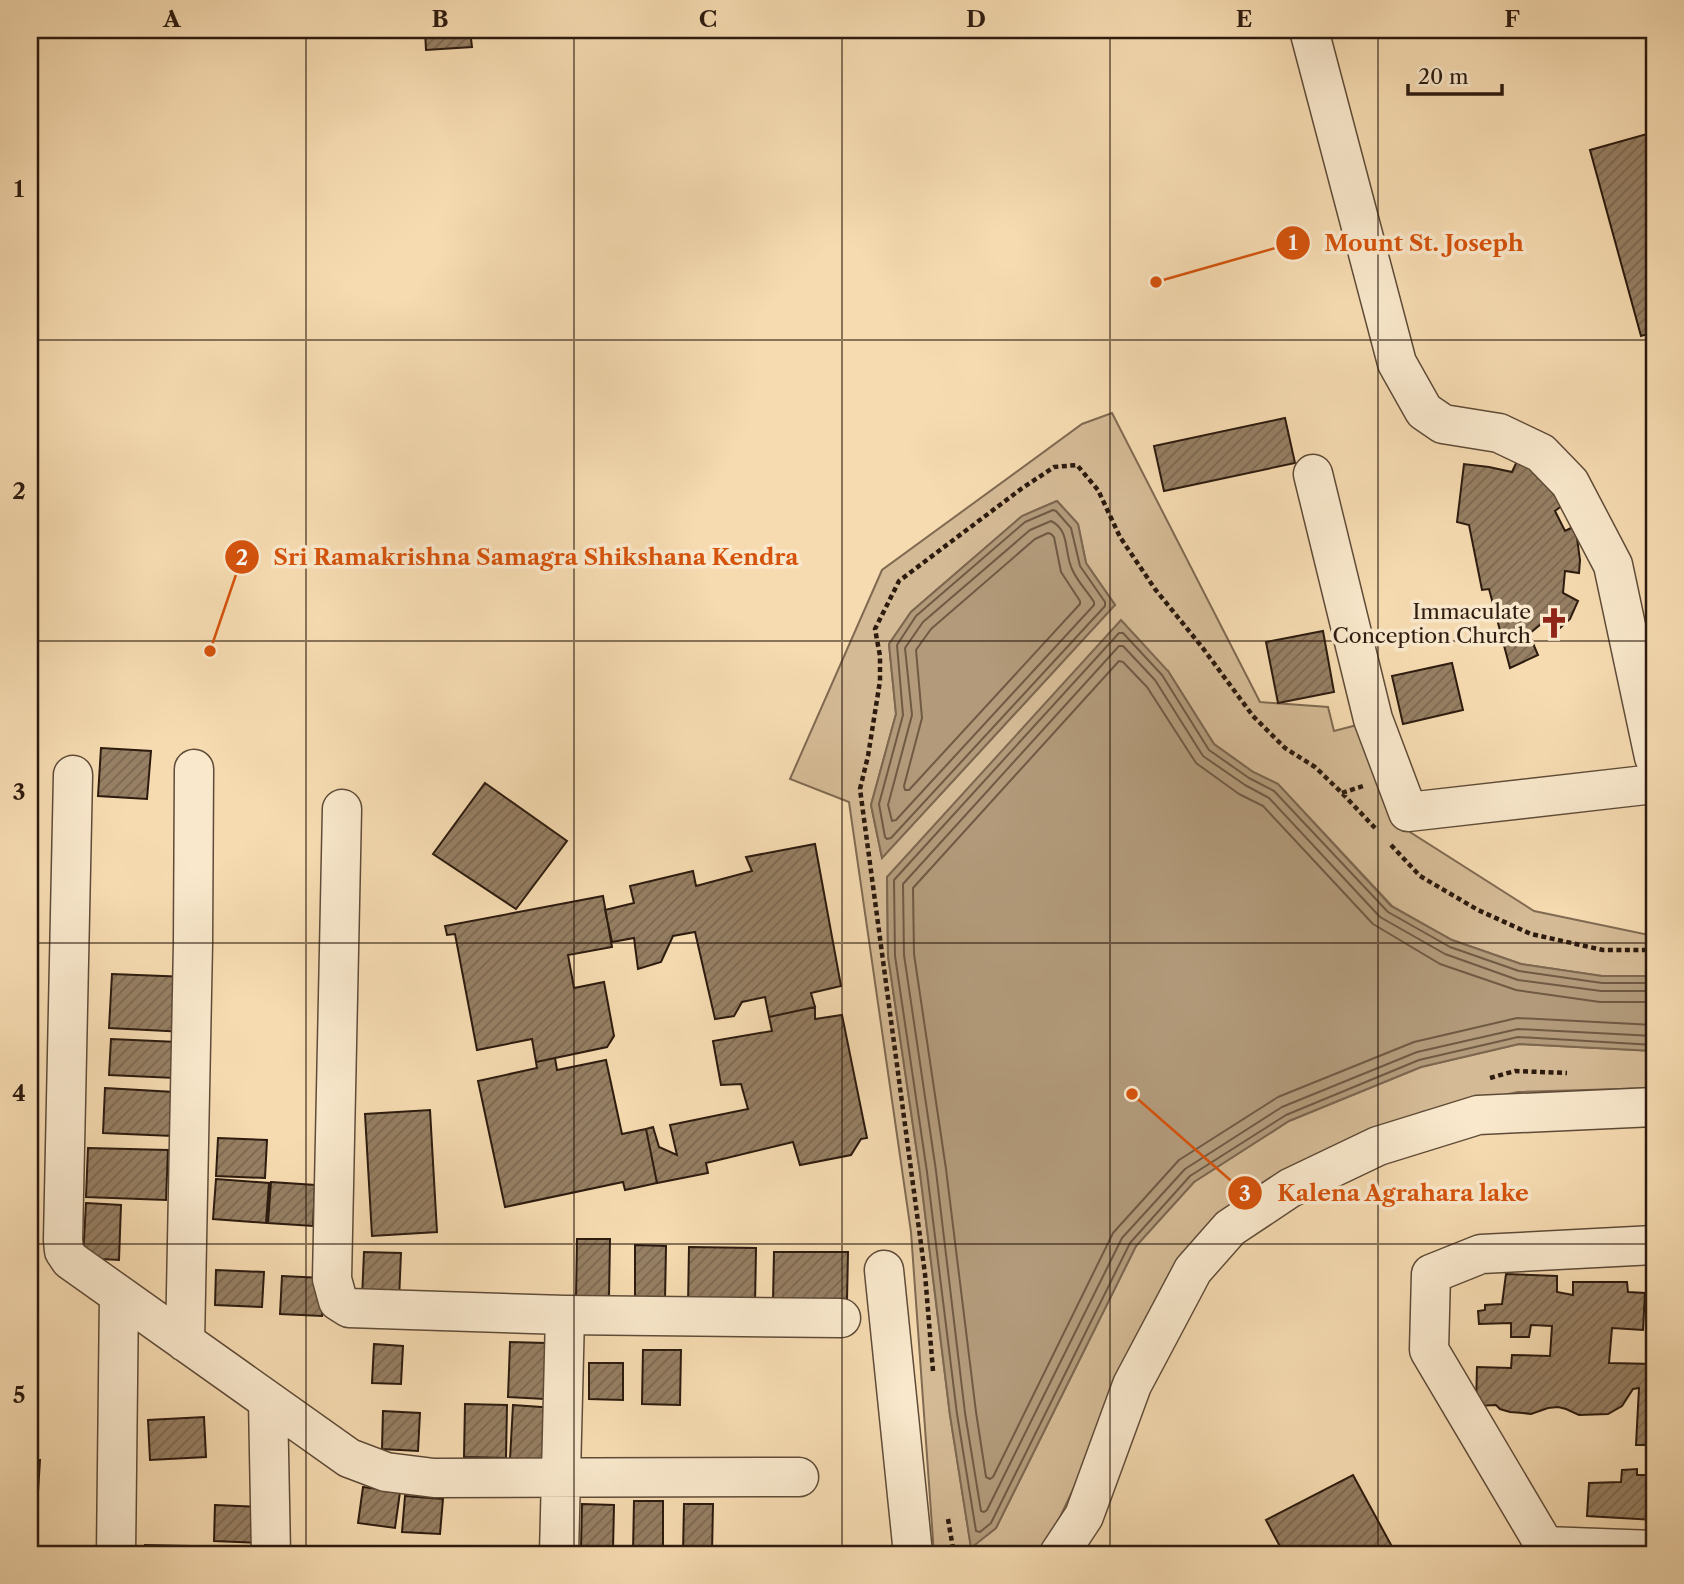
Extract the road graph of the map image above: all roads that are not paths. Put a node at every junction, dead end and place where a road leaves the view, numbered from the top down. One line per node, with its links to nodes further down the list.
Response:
1 (1309, 30): 3 (street)
2 (1313, 474): 6 (street)
3 (1654, 757)
4 (194, 769): 14 (street)
5 (73, 775): 11 (street)
6 (1654, 784)
7 (342, 810): 12 (street)
8 (1654, 1107): 23 (street)
9 (1654, 1245): 18 (street)
10 (884, 1270): 22 (street)
11 (119, 1296): 14 (street); 19 (street)
12 (565, 1315): 13 (street); 17 (street)
13 (841, 1318)
14 (185, 1342): 15 (street)
15 (268, 1401): 17 (street); 20 (street)
16 (799, 1477): 17 (street)
17 (561, 1478): 21 (street)
18 (1654, 1550)
19 (116, 1554)
20 (271, 1554)
21 (559, 1554)
22 (913, 1554)
23 (1059, 1554)

